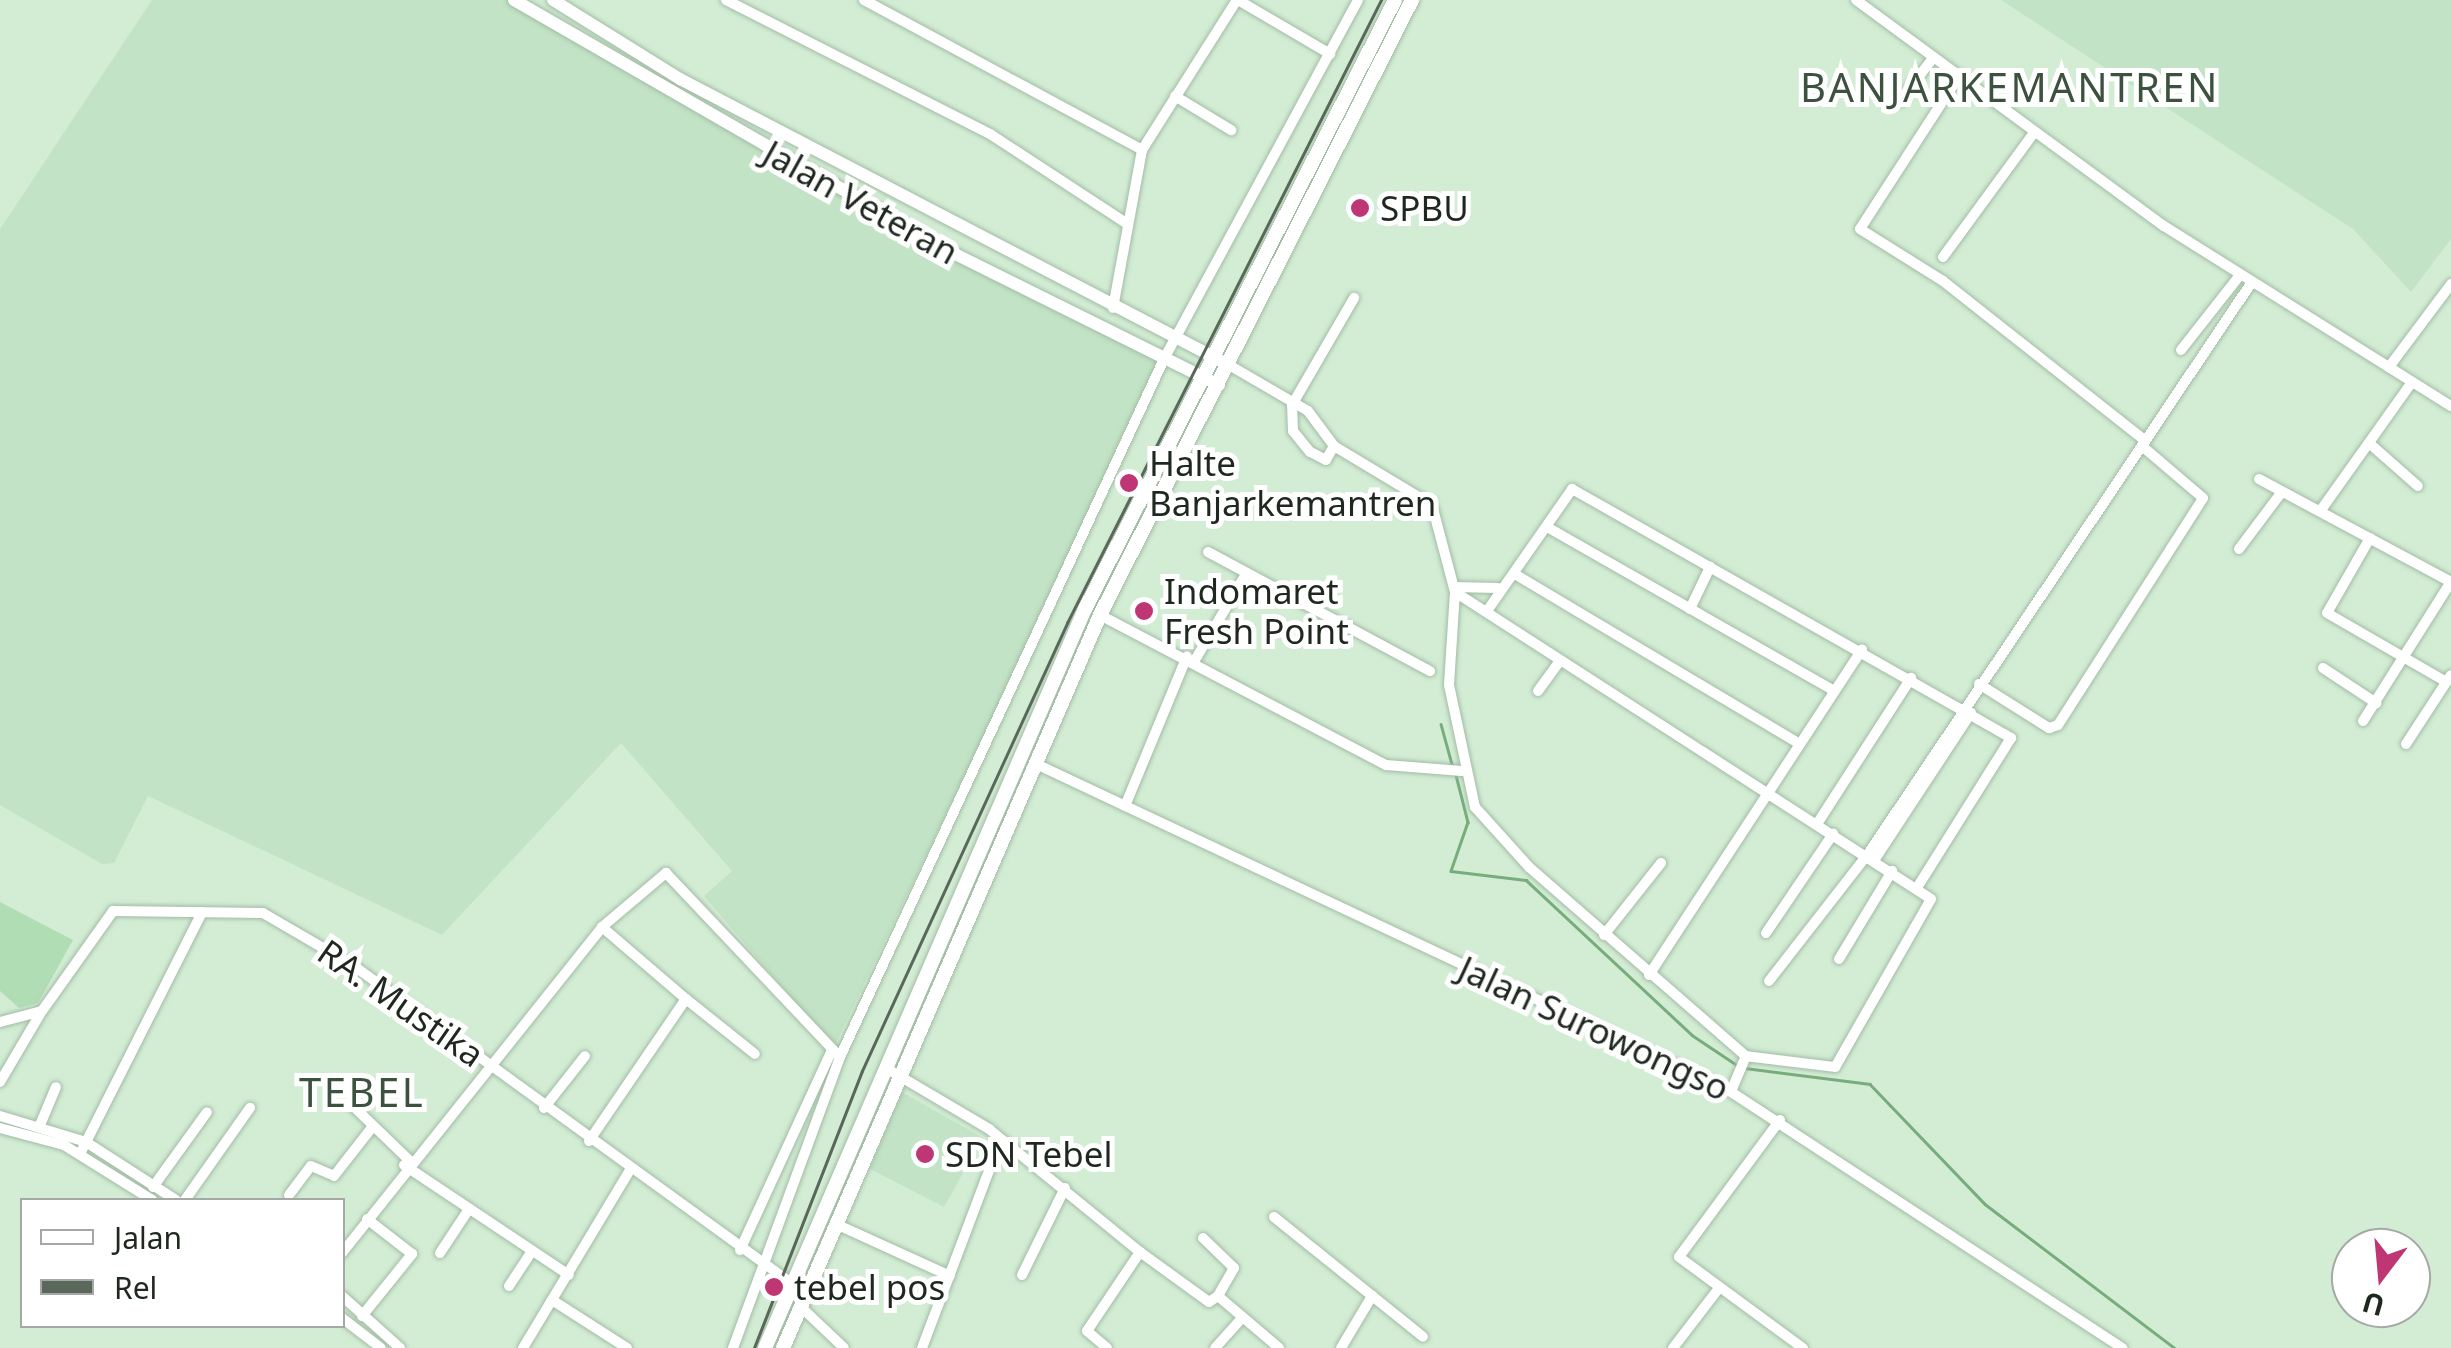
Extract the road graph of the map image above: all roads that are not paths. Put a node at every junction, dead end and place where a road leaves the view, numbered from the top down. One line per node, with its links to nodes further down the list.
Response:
1 (514, 0): 20 (main road, Jalan Veteran)
2 (553, 0): 19 (main road, Jalan Veteran)
3 (726, 0): 18 (street)
4 (864, 0): 17 (street)
5 (1237, 0): 10 (street); 13 (street)
6 (1358, 0): 10 (street)
7 (1395, 0): 29 (highway)
8 (1412, 0): 31 (highway)
9 (1856, 0): 11 (street)
10 (1330, 54): 27 (street)
11 (1933, 58): 12 (street); 14 (street)
12 (1959, 76): 16 (street); 38 (street)
13 (1175, 96): 15 (street); 17 (street)
14 (1899, 102)
15 (1231, 130)
16 (2033, 134): 21 (street); 22 (street)
17 (1142, 150): 18 (street)
18 (1126, 223): 26 (street)
19 (967, 230): 20 (main road); 26 (main road, Jalan Veteran)
20 (952, 253): 30 (main road, Jalan Veteran)
21 (1943, 257)
22 (2240, 275): 23 (street); 28 (street)
23 (2252, 282): 32 (street); 38 (street)
24 (2451, 284): 32 (street)
25 (1354, 298): 37 (street)
26 (1113, 308): 27 (main road, Jalan Veteran)
27 (1176, 341): 29 (main road, Jalan Veteran); 30 (street)
28 (2182, 350)
29 (1214, 358): 31 (main road, Jalan Veteran); 33 (highway)
30 (1164, 359): 33 (main road, Jalan Veteran); 95 (street)
31 (1229, 365): 35 (highway); 37 (street)
32 (2389, 367): 34 (street)
33 (1204, 377): 35 (main road, Jalan Veteran); 99 (highway)
34 (2412, 382): 36 (street); 39 (street)
35 (1218, 385): 57 (highway)
36 (2451, 406)
37 (1294, 410): 40 (street); 40 (street)
38 (2143, 443): 66 (street); 66 (street)
39 (2369, 443): 42 (street); 44 (street)
40 (1332, 451): 54 (street)
41 (2258, 479): 43 (street)
42 (2418, 486)
43 (2281, 493): 44 (street); 47 (street)
44 (2321, 510): 46 (street)
45 (1546, 527): 49 (street); 51 (street); 55 (street)
46 (2370, 538): 52 (street); 60 (street)
47 (2240, 548)
48 (1208, 552): 50 (street)
49 (1710, 567): 55 (street); 58 (street)
50 (1246, 574): 59 (street); 63 (street)
51 (1518, 576): 53 (street); 72 (street)
52 (2451, 582): 60 (street)
53 (1498, 588): 54 (street); 56 (street)
54 (1455, 590): 56 (street); 75 (street)
55 (1690, 609): 68 (street)
56 (1487, 611): 61 (street)
57 (1100, 614): 59 (street); 74 (highway)
58 (1862, 650): 64 (street); 68 (street)
59 (1191, 658): 75 (street); 77 (street)
60 (2403, 660): 65 (street); 69 (street)
61 (1558, 663): 67 (street); 76 (street)
62 (2323, 668): 69 (street)
63 (1430, 671)
64 (1911, 678): 70 (street); 78 (street)
65 (2448, 678): 73 (street)
66 (1978, 684): 70 (street)
67 (1538, 691)
68 (1835, 691): 72 (street)
69 (2376, 703): 71 (street)
70 (1967, 710): 80 (street); 83 (street)
71 (2363, 722)
72 (1800, 744): 76 (street)
73 (2406, 744)
74 (1034, 764): 77 (street, Jalan Surowongso); 99 (highway)
75 (1457, 771): 87 (street)
76 (1768, 794): 78 (street); 89 (street)
77 (1125, 806): 102 (street, Jalan Surowongso)
78 (1817, 824): 79 (street)
79 (1833, 834): 80 (street); 86 (street)
80 (1872, 857): 82 (street); 90 (street)
81 (1661, 863): 87 (street)
82 (1892, 871): 83 (street); 88 (street)
83 (1917, 888): 97 (street)
84 (202, 912): 92 (street, RA. Mustika); 98 (street, RA. Mustika); 114 (street)
85 (602, 927): 91 (street); 95 (street); 98 (street)
86 (1766, 933)
87 (1604, 935): 89 (street)
88 (1839, 959)
89 (1649, 975): 97 (street)
90 (1769, 981)
91 (686, 999): 94 (street); 112 (street)
92 (42, 1011): 93 (street); 100 (street)
93 (0, 1022)
94 (755, 1054)
95 (835, 1054): 127 (street); 131 (street)
96 (585, 1056): 105 (street)
97 (1742, 1064): 102 (street)
98 (491, 1066): 105 (street, RA. Mustika); 115 (street)
99 (893, 1072): 113 (street); 124 (highway); 135 (highway)
100 (0, 1082)
101 (56, 1086): 111 (street)
102 (1731, 1091): 108 (street, Jalan Surowongso)
103 (353, 1106): 109 (street)
104 (250, 1108): 120 (street)
105 (544, 1108): 112 (street, RA. Mustika)
106 (207, 1112): 118 (street)
107 (0, 1116): 111 (street)
108 (1780, 1120): 137 (street); 164 (street, Jalan Surowongso)
109 (373, 1126): 115 (street); 119 (street)
110 (0, 1128): 111 (street)
111 (38, 1129): 114 (street)
112 (589, 1141): 116 (street, RA. Mustika)
113 (999, 1144): 117 (street); 134 (street)
114 (83, 1148): 118 (street)
115 (407, 1163): 121 (street); 123 (street)
116 (630, 1170): 127 (street, RA. Mustika); 132 (street)
117 (1065, 1188): 129 (street); 133 (street)
118 (151, 1192)
119 (289, 1195)
120 (186, 1198)
121 (470, 1209): 128 (street); 130 (street)
122 (1274, 1218): 139 (street)
123 (367, 1219): 126 (street); 143 (street)
124 (836, 1224): 134 (street); 142 (highway)
125 (1203, 1238): 138 (street)
126 (345, 1250)
127 (740, 1250): 131 (street, RA. Mustika)
128 (532, 1251): 132 (street); 136 (street)
129 (1140, 1252): 138 (street); 157 (street)
130 (440, 1253)
131 (763, 1267): 135 (street, RA. Mustika); 152 (street)
132 (569, 1275): 141 (street)
133 (1022, 1275)
134 (950, 1276): 156 (street)
135 (794, 1285): 153 (highway)
136 (509, 1286)
137 (1719, 1288): 147 (street); 161 (street)
138 (1218, 1296): 144 (street)
139 (1372, 1296): 146 (street); 160 (street)
140 (345, 1299): 143 (street)
141 (552, 1300): 150 (street); 151 (street)
142 (800, 1308): 154 (highway); 155 (street)
143 (362, 1316): 149 (street)
144 (1241, 1319): 158 (street); 159 (street)
145 (345, 1320): 148 (street)
146 (1423, 1336)
147 (1786, 1336): 162 (street); 163 (street)
148 (381, 1348)
149 (400, 1348)
150 (524, 1348)
151 (628, 1348)
152 (733, 1348)
153 (765, 1348)
154 (783, 1348)
155 (844, 1348)
156 (922, 1348)
157 (1106, 1348)
158 (1215, 1348)
159 (1279, 1348)
160 (1341, 1348)
161 (1674, 1348)
162 (1777, 1348)
163 (1803, 1348)
164 (2123, 1348)

